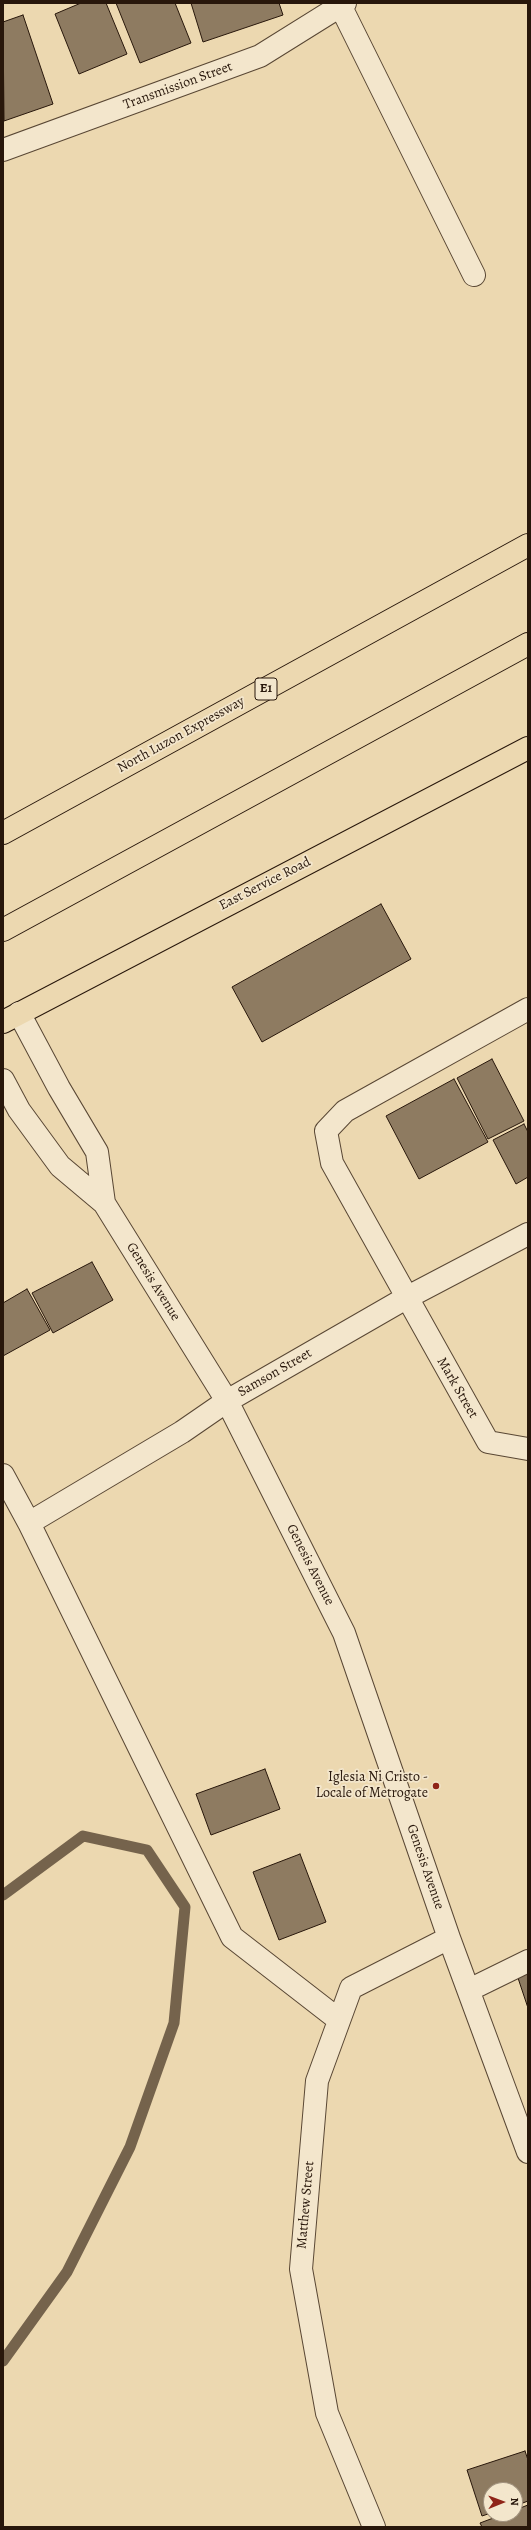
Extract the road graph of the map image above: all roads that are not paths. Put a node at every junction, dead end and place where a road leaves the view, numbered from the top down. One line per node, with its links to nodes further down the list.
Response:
1 (343, 5): 2 (street, Transmission Street); 3 (street)
2 (3, 150)
3 (474, 275)
4 (528, 545): 7 (main road, North Luzon Expressway / E1)
5 (528, 644): 8 (main road)
6 (528, 748): 10 (main road, East Service Road)
7 (3, 833)
8 (3, 930)
9 (528, 1009): 14 (street)
10 (11, 1017): 12 (street, Genesis Avenue)
11 (3, 1080): 12 (street)
12 (104, 1203): 15 (street, Genesis Avenue)
13 (528, 1234): 14 (street, Samson Street)
14 (406, 1298): 15 (street, Samson Street); 16 (street, Mark Street)
15 (226, 1401): 18 (street, Samson Street); 19 (street, Genesis Avenue)
16 (528, 1449)
17 (3, 1475): 18 (street)
18 (29, 1523): 22 (street)
19 (449, 1938): 21 (street, Genesis Avenue); 22 (street, Matthew Street)
20 (528, 1961): 21 (street)
21 (469, 1990): 23 (street, Genesis Avenue)
22 (340, 2020): 24 (street, Matthew Street)
23 (528, 2152)
24 (374, 2527)

